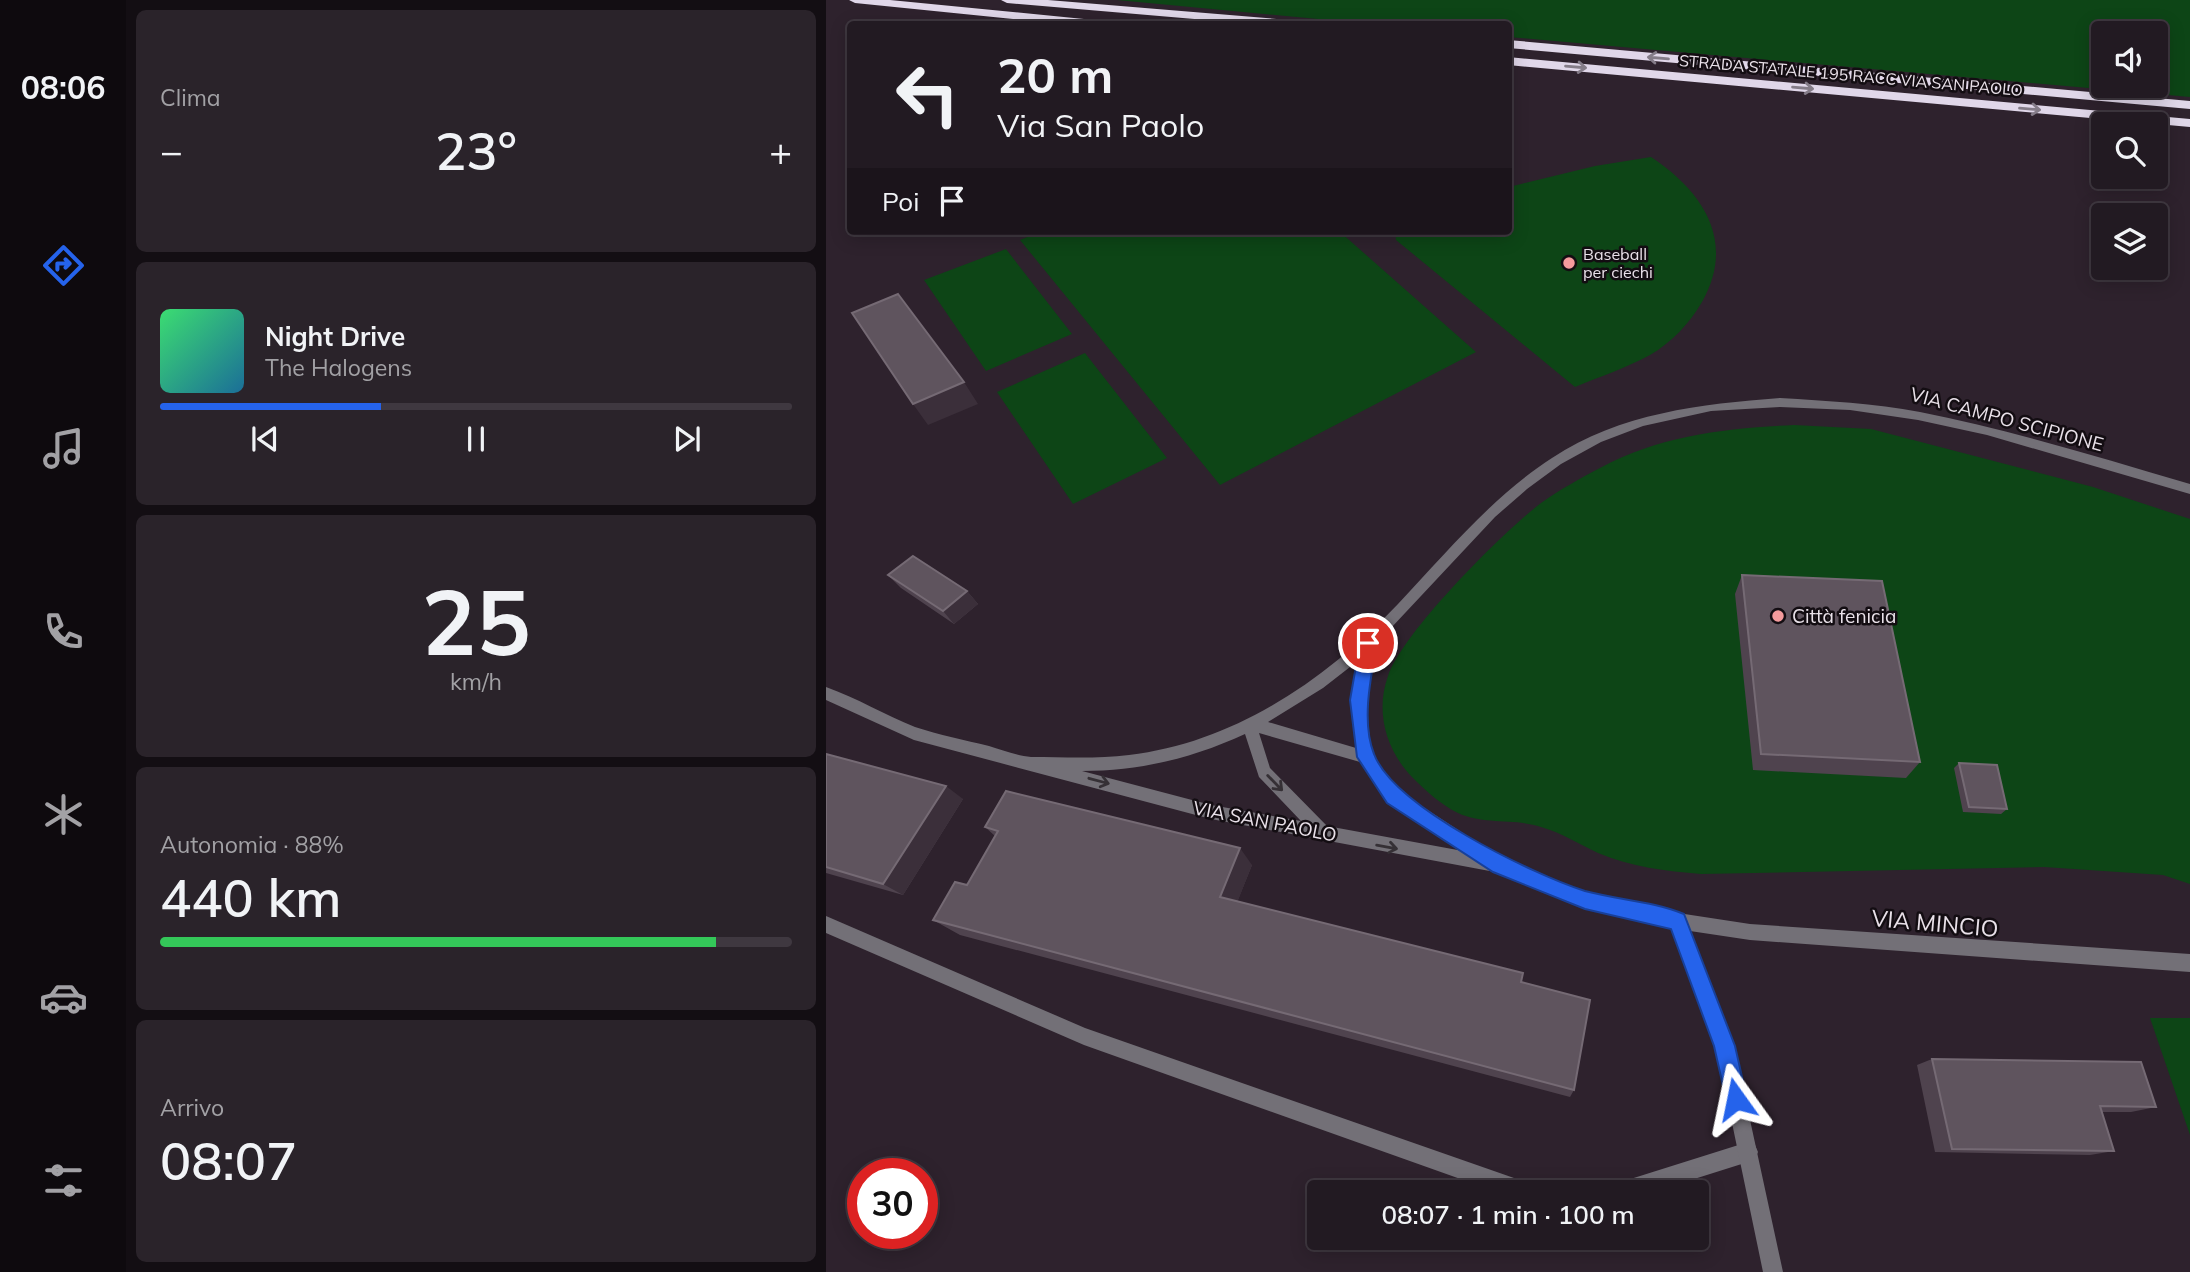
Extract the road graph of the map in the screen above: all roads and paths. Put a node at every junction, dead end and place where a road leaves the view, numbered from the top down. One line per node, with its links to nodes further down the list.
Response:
1 (855, 0): 6 (highway)
2 (922, 0): 7 (highway)
3 (1007, 0): 5 (highway)
4 (1069, 0): 5 (highway)
5 (1141, 11): 8 (highway)
6 (1064, 21)
7 (1091, 21)
8 (1255, 21)
9 (1512, 44): 11 (highway, STRADA STATALE 195 RACC VIA SAN PAOLO, one-way to 9)
10 (1512, 61): 12 (highway, STRADA STATALE 195 RACC VIA SAN PAOLO, one-way to 12)
11 (2190, 106)
12 (2190, 123)
13 (2190, 489): 14 (street, VIA CAMPO SCIPIONE)
14 (1368, 643): 16 (street, VIA CAMPO SCIPIONE); 17 (street, VIA SAN PAOLO)
15 (826, 693): 18 (street, VIA SAN PAOLO)
16 (1250, 723): 17 (street); 18 (street, VIA SAN PAOLO); 19 (street, one-way to 19)
17 (1365, 757): 20 (street, VIA SAN PAOLO)
18 (1033, 763): 19 (street, VIA SAN PAOLO, one-way to 19)
19 (1321, 831): 20 (street, VIA SAN PAOLO, one-way to 20)
20 (1499, 866): 21 (street, VIA SAN PAOLO)
21 (1678, 921): 23 (street, VIA MINCIO); 24 (street)
22 (826, 924): 25 (street)
23 (2190, 962)
24 (1748, 1152): 26 (street); 27 (street)
25 (1491, 1180)
26 (1659, 1180)
27 (1773, 1272)

